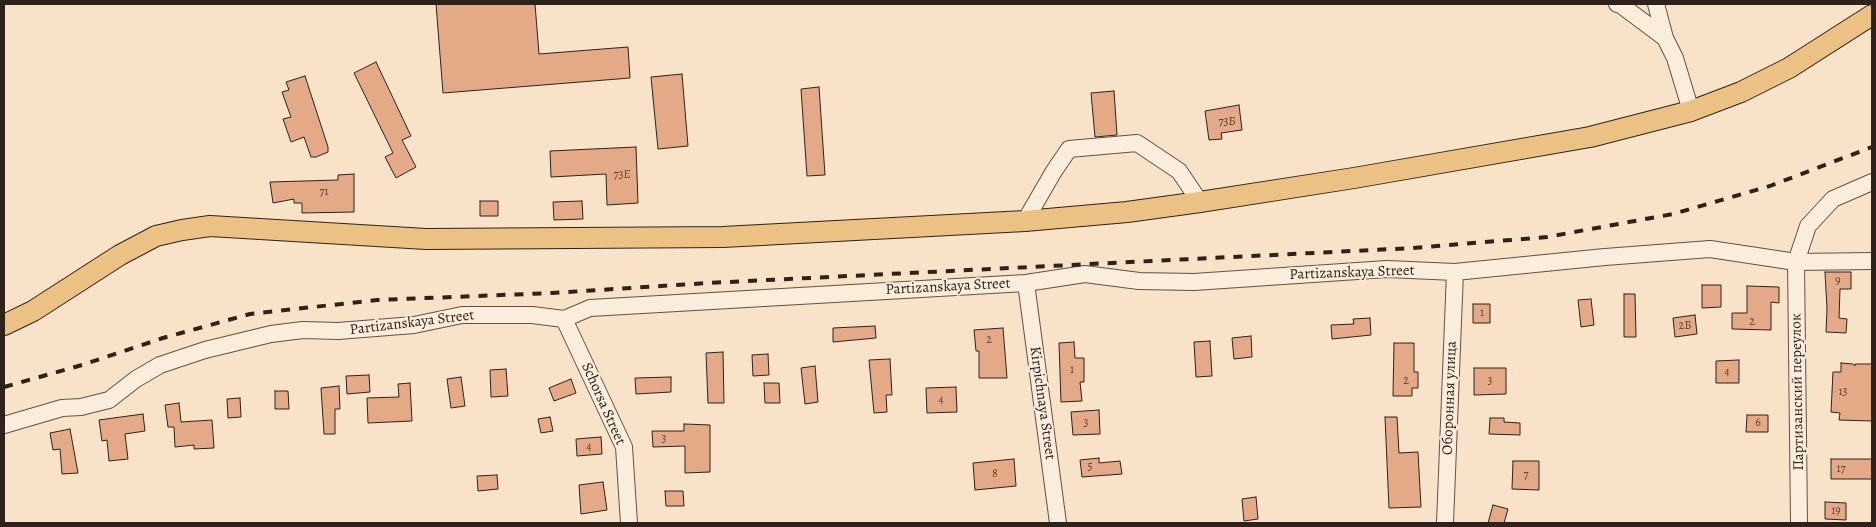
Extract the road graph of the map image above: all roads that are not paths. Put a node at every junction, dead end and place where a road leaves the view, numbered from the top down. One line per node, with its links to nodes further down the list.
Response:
1 (1617, 4): 4 (street)
2 (1656, 4): 4 (street)
3 (1872, 15): 5 (main road)
4 (1665, 38): 5 (street)
5 (1690, 111): 7 (main road)
6 (1872, 182): 10 (street)
7 (1200, 202): 8 (main road); 8 (street)
8 (1025, 221): 14 (main road)
9 (1872, 261): 10 (street, Partizanskaya Street)
10 (1796, 262): 11 (street, Partizanskaya Street); 19 (street, Партизанский переулок)
11 (1454, 272): 12 (street, Partizanskaya Street); 18 (street, Оборонная улица)
12 (1026, 283): 13 (street, Partizanskaya Street); 17 (street, Kirpichnaya Street)
13 (564, 319): 15 (street, Partizanskaya Street); 16 (street, Schorsa Street)
14 (4, 325)
15 (4, 425)
16 (629, 523)
17 (1058, 523)
18 (1445, 523)
19 (1799, 523)

